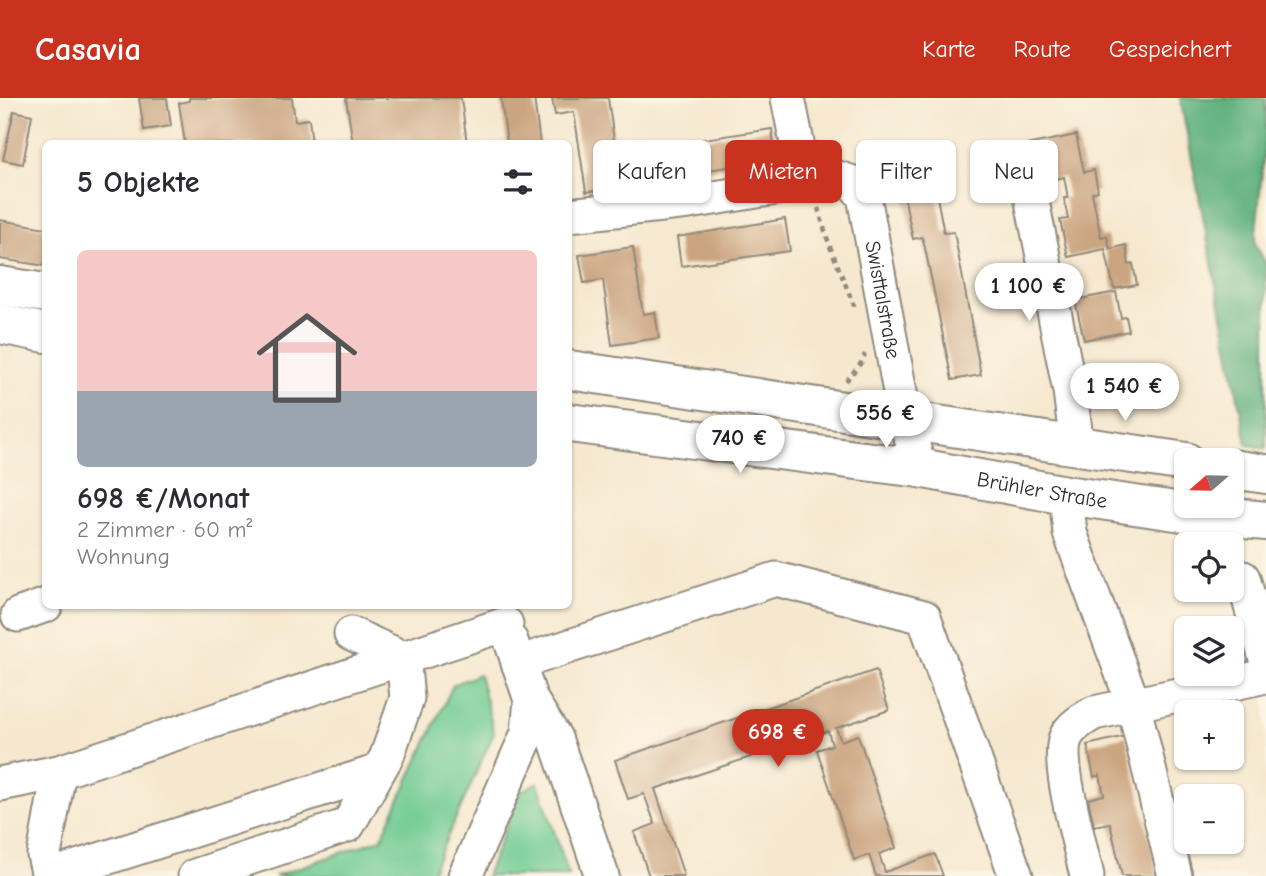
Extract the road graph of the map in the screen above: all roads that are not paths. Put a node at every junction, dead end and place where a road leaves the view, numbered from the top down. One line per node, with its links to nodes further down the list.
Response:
1 (788, 98): 2 (street)
2 (798, 140)
3 (842, 179): 12 (street, Swisttalstraße)
4 (725, 196): 6 (street, Swisttalstraße)
5 (1032, 203): 14 (street)
6 (572, 215)
7 (0, 286): 8 (main road)
8 (42, 292)
9 (0, 324): 10 (main road)
10 (42, 332)
11 (572, 370): 12 (main road)
12 (907, 420): 14 (main road); 16 (street, Swisttalstraße)
13 (572, 423): 16 (main road, Brühler Straße)
14 (1074, 446): 15 (main road); 19 (main road)
15 (1174, 460)
16 (919, 468): 19 (main road, Brühler Straße)
17 (1244, 471): 18 (main road)
18 (1266, 474)
19 (1066, 495): 20 (main road, Brühler Straße); 29 (street)
20 (1266, 521)
21 (1244, 582): 25 (street)
22 (502, 615): 24 (street); 26 (street)
23 (351, 635): 24 (street)
24 (403, 658): 30 (street); 31 (street)
25 (1266, 659)
26 (518, 663): 28 (street); 37 (street)
27 (1266, 676): 29 (street)
28 (531, 700): 35 (street); 36 (street)
29 (1133, 703): 38 (street); 39 (street)
30 (59, 772): 32 (street); 33 (street)
31 (376, 772): 33 (street); 34 (street)
32 (0, 784)
33 (49, 876)
34 (195, 876)
35 (465, 876)
36 (602, 876)
37 (1016, 876)
38 (1087, 876)
39 (1175, 876)

